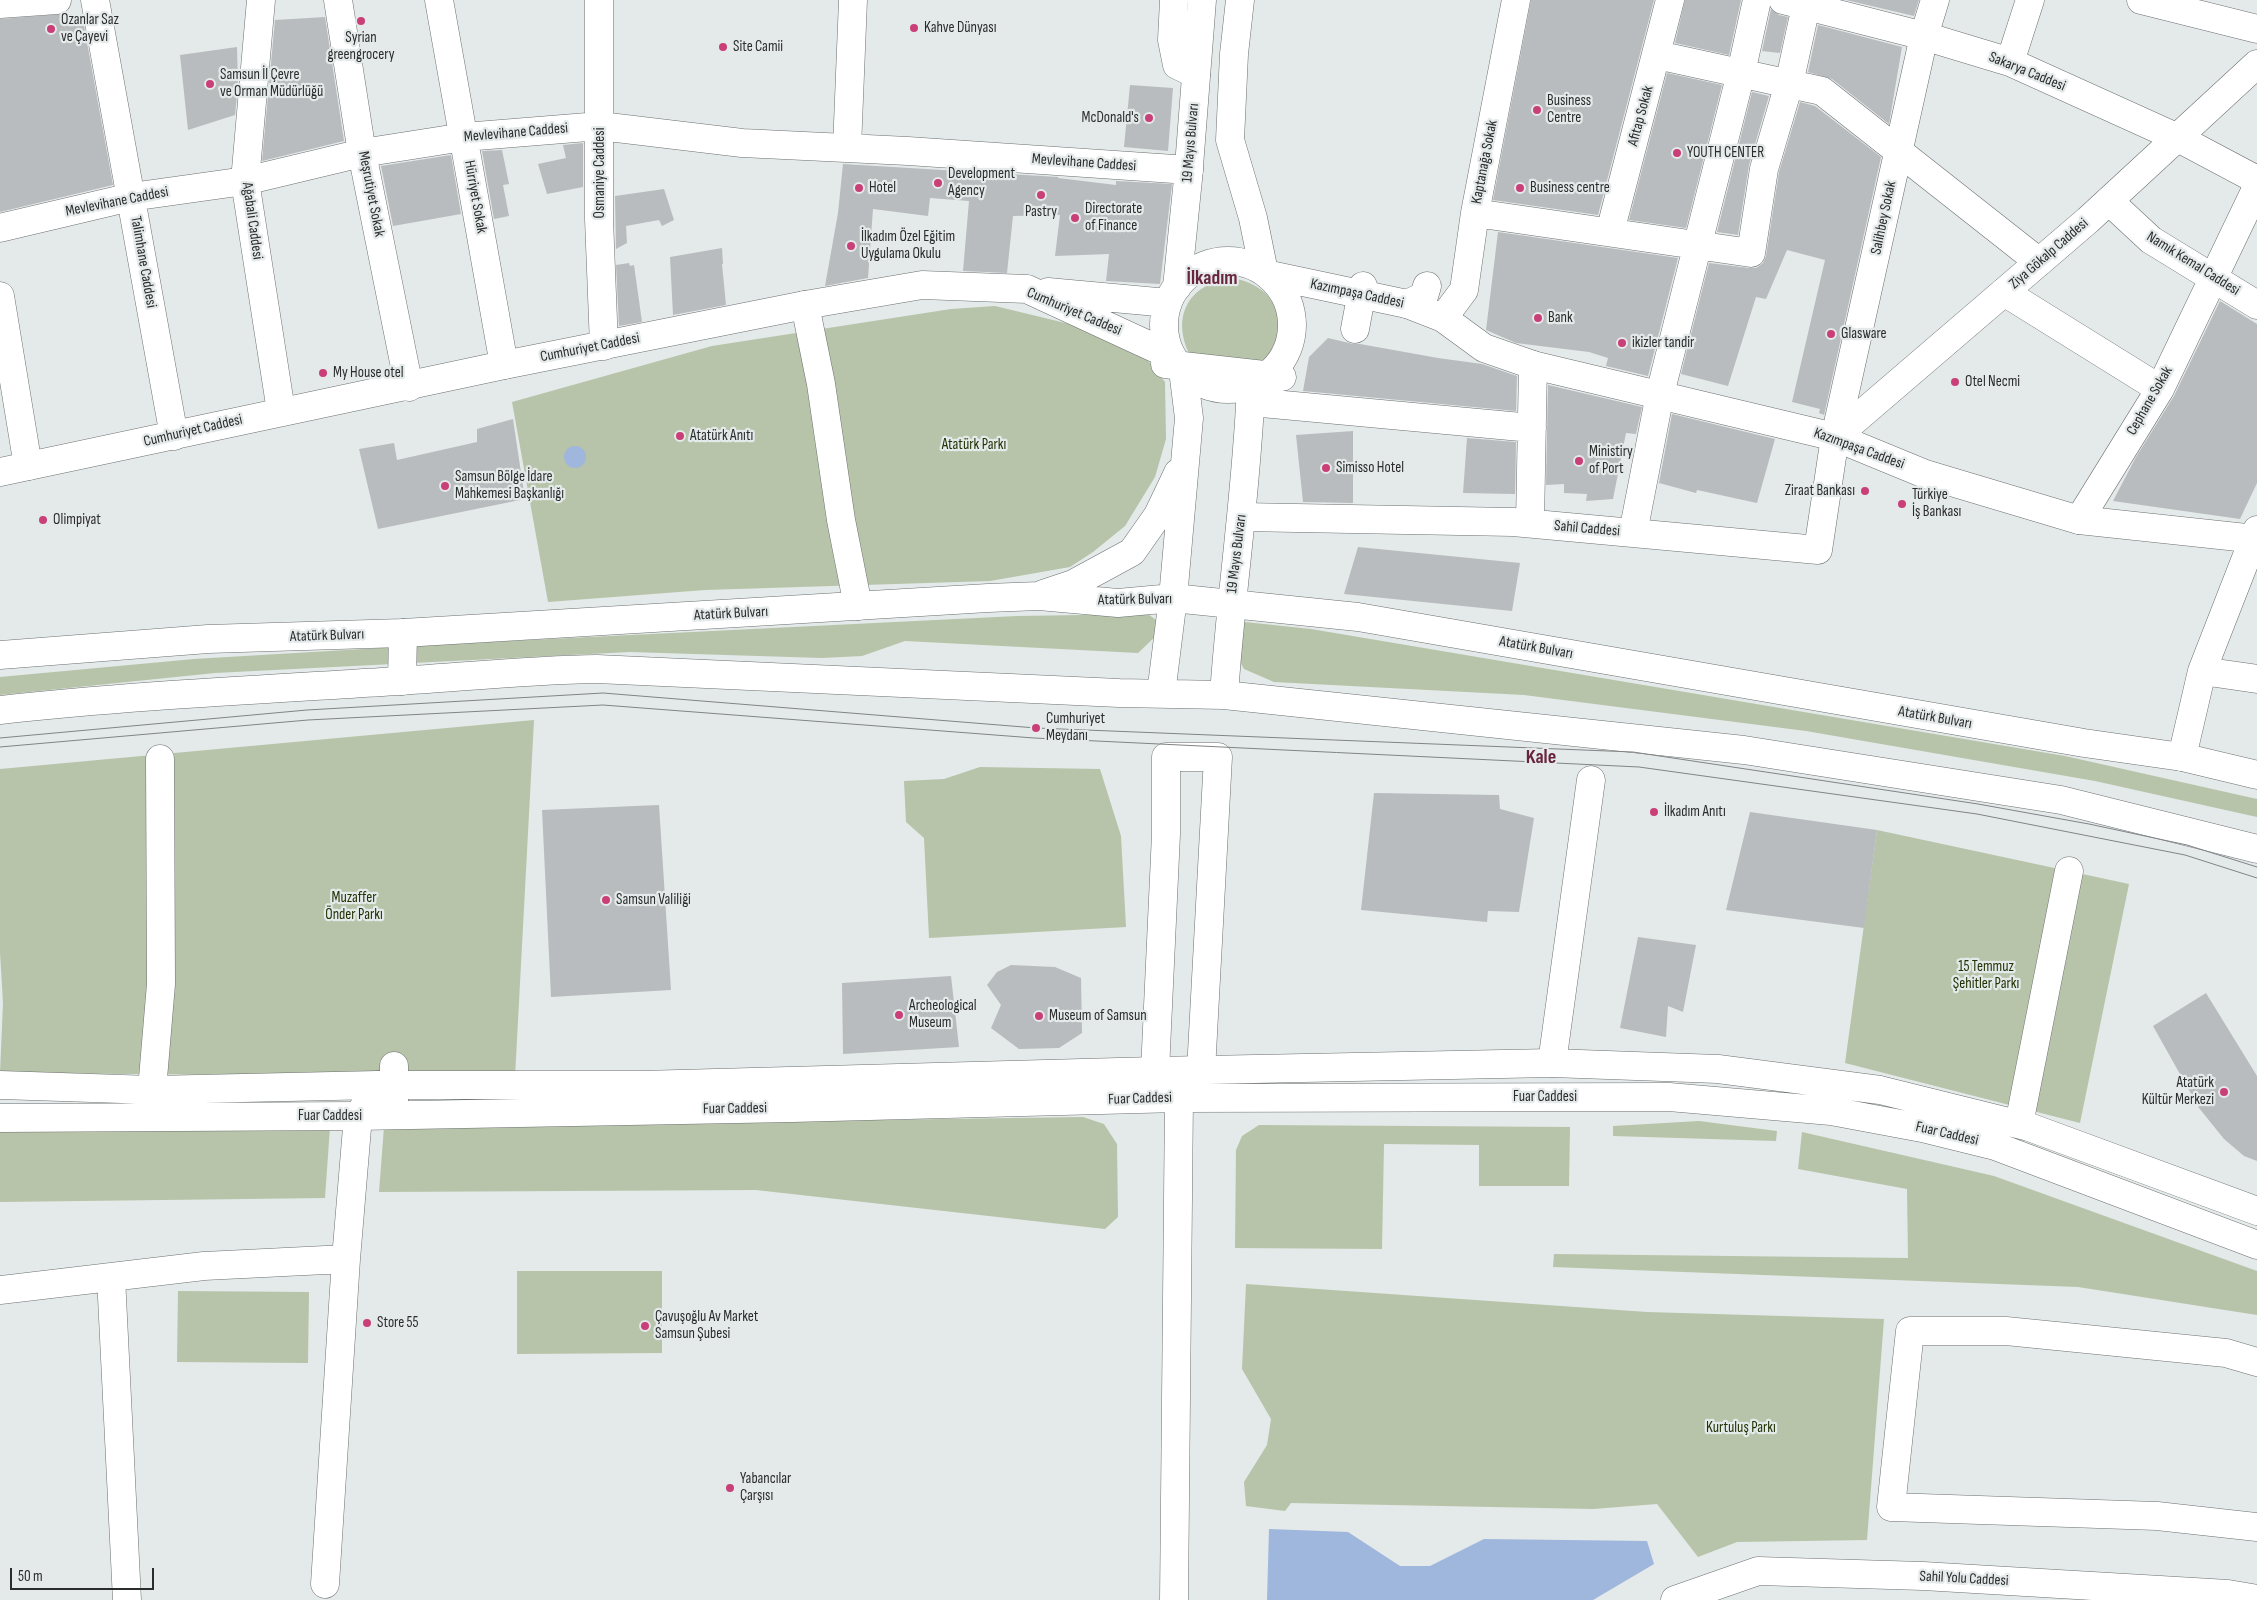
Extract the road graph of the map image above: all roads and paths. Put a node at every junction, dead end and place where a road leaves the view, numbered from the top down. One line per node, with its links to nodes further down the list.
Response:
1 (56, 0): 18 (main road)
2 (95, 0): 37 (main road, Talimhane Caddesi)
3 (261, 0): 35 (main road, Ağabali Caddesi)
4 (338, 0): 32 (main road, Meşrutiyet Sokak)
5 (439, 0): 28 (main road, Hürriyet Sokak)
6 (599, 0): 27 (main road, Osmaniye Caddesi)
7 (853, 0): 30 (main road)
8 (1174, 0): 25 (main road)
9 (1202, 0): 25 (main road, 19 Mayıs Bulvarı)
10 (1240, 0): 44 (main road)
11 (1516, 0): 39 (main road, Kaptanağa Sokak)
12 (1670, 0): 21 (main road, Afitap Sokak)
13 (1756, 0): 24 (main road)
14 (1935, 0): 20 (main road, Salihbey Sokak)
15 (2030, 0): 22 (main road)
16 (2141, 0): 19 (main road)
17 (1794, 3): 20 (main road, Sakarya Caddesi); 26 (main road)
18 (0, 4)
19 (2257, 29)
20 (1924, 36): 22 (main road, Sakarya Caddesi); 31 (main road, Salihbey Sokak)
21 (1657, 55): 24 (main road); 41 (main road, Afitap Sokak)
22 (2010, 62): 29 (main road, Sakarya Caddesi)
23 (2257, 64): 29 (main road, Ziya Gökalp Caddesi)
24 (1741, 73): 26 (main road); 42 (main road)
25 (1196, 74): 33 (main road, 19 Mayıs Bulvarı)
26 (1789, 84): 31 (main road); 42 (main road)
27 (600, 126): 28 (main road, Mevlevihane Caddesi); 30 (main road, Mevlevihane Caddesi); 57 (main road, Osmaniye Caddesi)
28 (464, 137): 32 (main road, Mevlevihane Caddesi); 59 (main road, Hürriyet Sokak)
29 (2178, 138): 34 (main road, Sakarya Caddesi); 38 (main road, Ziya Gökalp Caddesi)
30 (847, 148): 33 (main road, Mevlevihane Caddesi)
31 (1899, 151): 43 (main road); 68 (main road, Salihbey Sokak)
32 (362, 153): 35 (main road, Mevlevihane Caddesi); 62 (main road, Meşrutiyet Sokak)
33 (1189, 170): 49 (main road, 19 Mayıs Bulvarı)
34 (2257, 180)
35 (245, 181): 37 (main road, Mevlevihane Caddesi); 65 (main road, Ağabali Caddesi)
36 (2257, 187): 45 (main road)
37 (131, 197): 40 (main road, Mevlevihane Caddesi); 67 (main road, Talimhane Caddesi)
38 (2109, 201): 43 (main road, Ziya Gökalp Caddesi); 45 (main road, Namık Kemal Caddesi)
39 (1475, 213): 41 (main road); 56 (main road, Kaptanağa Sokak)
40 (0, 228)
41 (1610, 232): 42 (main road)
42 (1698, 244): 64 (main road)
43 (2039, 262): 48 (main road, Ziya Gökalp Caddesi)
44 (1267, 274): 49 (main road); 51 (main road); 54 (main road, Kazımpaşa Caddesi)
45 (2212, 278): 55 (main road, Namık Kemal Caddesi); 63 (main road, Cephane Sokak)
46 (1426, 286): 52 (main road)
47 (1027, 289): 49 (main road); 53 (main road, Cumhuriyet Caddesi); 58 (main road, Cumhuriyet Caddesi)
48 (2004, 292): 63 (main road); 68 (main road, Ziya Gökalp Caddesi)
49 (1173, 295): 58 (main road)
50 (0, 296): 70 (main road)
51 (1287, 298): 54 (main road, Kazımpaşa Caddesi); 61 (main road)
52 (1407, 304): 54 (main road, Kazımpaşa Caddesi); 56 (main road, Kazımpaşa Caddesi)
53 (805, 305): 57 (main road, Cumhuriyet Caddesi); 80 (main road)
54 (1360, 305): 56 (main road, Kazımpaşa Caddesi)
55 (2257, 305)
56 (1443, 318): 60 (main road, Kazımpaşa Caddesi)
57 (604, 346): 59 (main road, Cumhuriyet Caddesi)
58 (1175, 364): 61 (main road); 69 (main road)
59 (504, 365): 62 (main road, Cumhuriyet Caddesi)
60 (1533, 365): 64 (main road, Kazımpaşa Caddesi); 66 (main road)
61 (1263, 385): 66 (main road); 72 (main road, 19 Mayıs Bulvarı)
62 (409, 387): 65 (main road, Cumhuriyet Caddesi)
63 (2160, 389): 73 (main road, Cephane Sokak)
64 (1660, 394): 68 (main road, Kazımpaşa Caddesi); 75 (main road)
65 (281, 412): 67 (main road, Cumhuriyet Caddesi)
66 (1532, 428): 74 (main road)
67 (174, 436): 70 (main road, Cumhuriyet Caddesi)
68 (1836, 438): 73 (main road, Kazımpaşa Caddesi); 75 (main road, Sahil Caddesi)
69 (1185, 459): 77 (main road); 78 (main road)
70 (28, 466): 71 (main road, Cumhuriyet Caddesi)
71 (0, 472)
72 (1242, 517): 74 (main road, Sahil Caddesi); 79 (main road, 19 Mayıs Bulvarı)
73 (2079, 520): 76 (main road, Kazımpaşa Caddesi)
74 (1530, 523): 75 (main road, Sahil Caddesi)
75 (1633, 533)
76 (2256, 536): 83 (main road)
77 (1039, 596): 78 (main road, Atatürk Bulvarı); 80 (main road, Atatürk Bulvarı)
78 (1173, 598): 79 (main road, Atatürk Bulvarı); 86 (main road)
79 (1230, 603): 87 (main road, 19 Mayıs Bulvarı); 89 (main road, Atatürk Bulvarı)
80 (858, 606): 81 (main road, Atatürk Bulvarı)
81 (403, 633): 82 (main road, Atatürk Bulvarı); 85 (main road)
82 (0, 655)
83 (2202, 671): 84 (main road); 89 (main road)
84 (2257, 679)
85 (402, 681): 86 (main road); 88 (main road)
86 (1161, 694): 87 (main road)
87 (1224, 695): 93 (main road)
88 (0, 710)
89 (2182, 757): 91 (main road, Atatürk Bulvarı)
90 (160, 759): 101 (main road)
91 (2257, 776)
92 (1591, 780): 95 (main road)
93 (2257, 848)
94 (2069, 871): 106 (main road)
95 (1552, 1063): 97 (main road, Fuar Caddesi); 106 (main road, Fuar Caddesi)
96 (1155, 1071): 97 (main road, Fuar Caddesi); 97 (main road); 98 (main road, Fuar Caddesi)
97 (1201, 1071)
98 (389, 1079): 100 (main road, Fuar Caddesi); 103 (main road); 104 (main road)
99 (0, 1085): 101 (main road, Fuar Caddesi)
100 (342, 1086): 101 (main road, Fuar Caddesi); 104 (main road)
101 (152, 1090)
102 (1179, 1098): 103 (main road, Fuar Caddesi); 108 (main road, Fuar Caddesi); 117 (main road)
103 (394, 1115): 104 (main road, Fuar Caddesi)
104 (350, 1116): 105 (main road, Fuar Caddesi); 109 (main road)
105 (0, 1118)
106 (2018, 1124): 107 (main road, Fuar Caddesi)
107 (2257, 1211)
108 (2257, 1245)
109 (346, 1259): 110 (main road); 114 (main road)
110 (111, 1277): 111 (main road); 116 (main road)
111 (0, 1290)
112 (2257, 1362): 113 (main road)
113 (2257, 1528)
114 (326, 1584)
115 (2257, 1599): 118 (main road, Sahil Yolu Caddesi)
116 (127, 1600)
117 (1174, 1600)
118 (1675, 1600)

